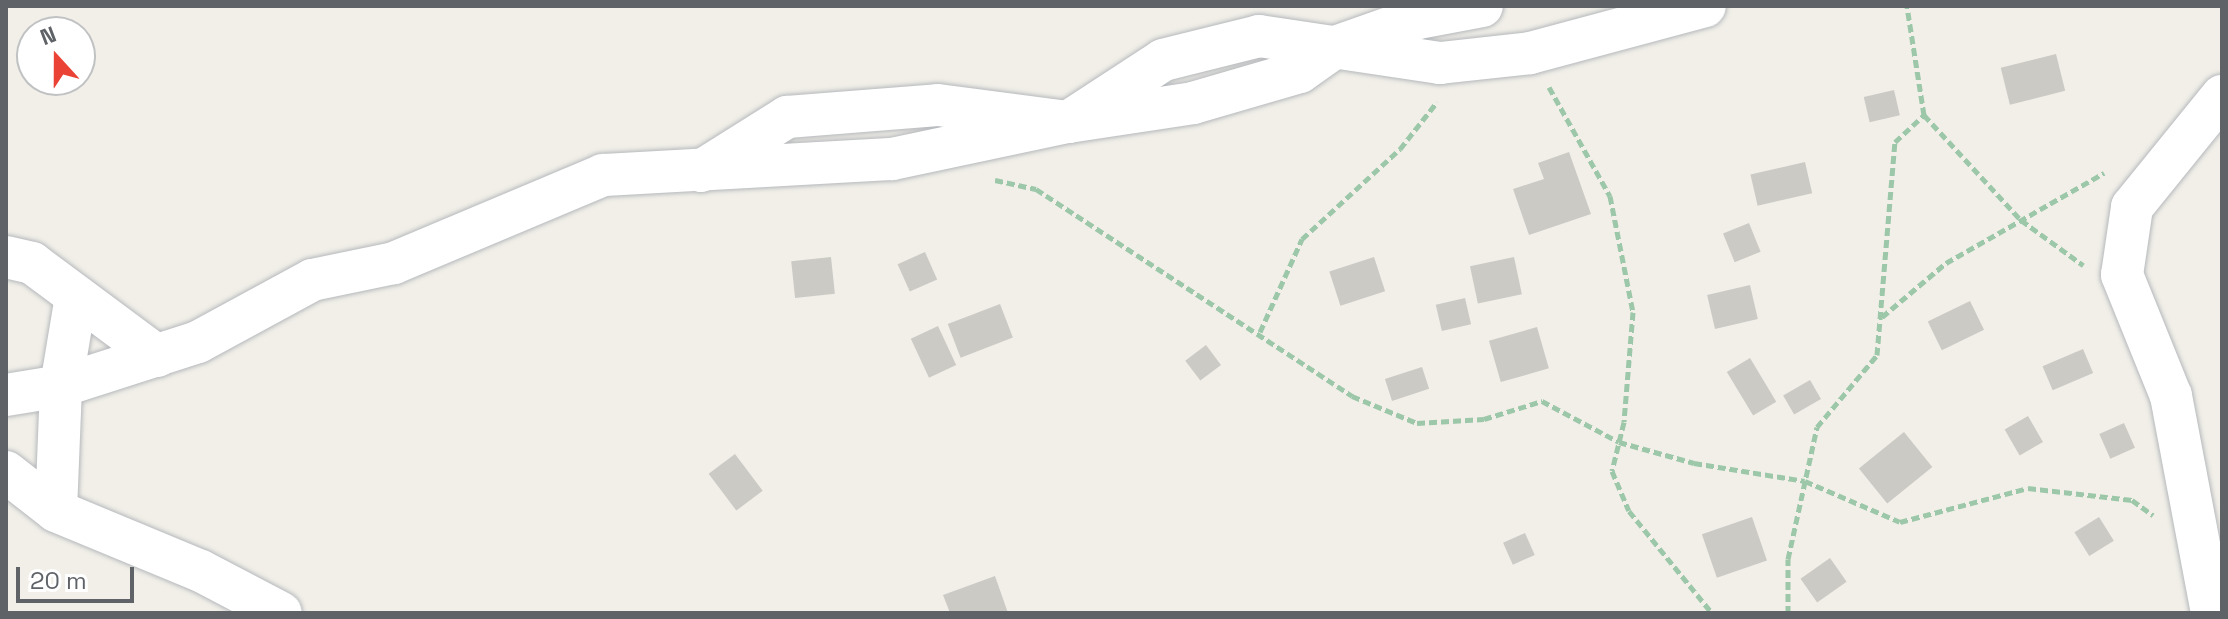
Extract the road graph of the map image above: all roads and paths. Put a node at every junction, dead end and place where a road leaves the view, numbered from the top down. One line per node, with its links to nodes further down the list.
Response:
1 (1482, 6): 4 (street)
2 (1705, 6): 5 (street)
3 (1907, 6): 8 (path)
4 (1335, 47): 6 (street); 17 (street)
5 (1530, 53): 6 (street); 20 (path)
6 (1471, 60): 16 (path)
7 (2222, 96): 14 (street)
8 (1924, 115): 11 (path); 15 (path)
9 (2114, 168): 11 (path)
10 (979, 177): 16 (path)
11 (2021, 220): 14 (path); 15 (path)
12 (6, 257): 13 (street)
13 (76, 296): 17 (street); 18 (street)
14 (2132, 301): 24 (street)
15 (1881, 318): 22 (path)
16 (1260, 332): 20 (path)
17 (157, 356): 18 (street)
18 (61, 386): 19 (street); 23 (street)
19 (6, 395)
20 (1619, 442): 22 (path); 26 (path)
21 (6, 472): 23 (street)
22 (1805, 481): 24 (path); 27 (path)
23 (56, 511): 25 (street)
24 (2198, 547): 28 (street)
25 (281, 613)
26 (1712, 613)
27 (1788, 613)
28 (2212, 613)

